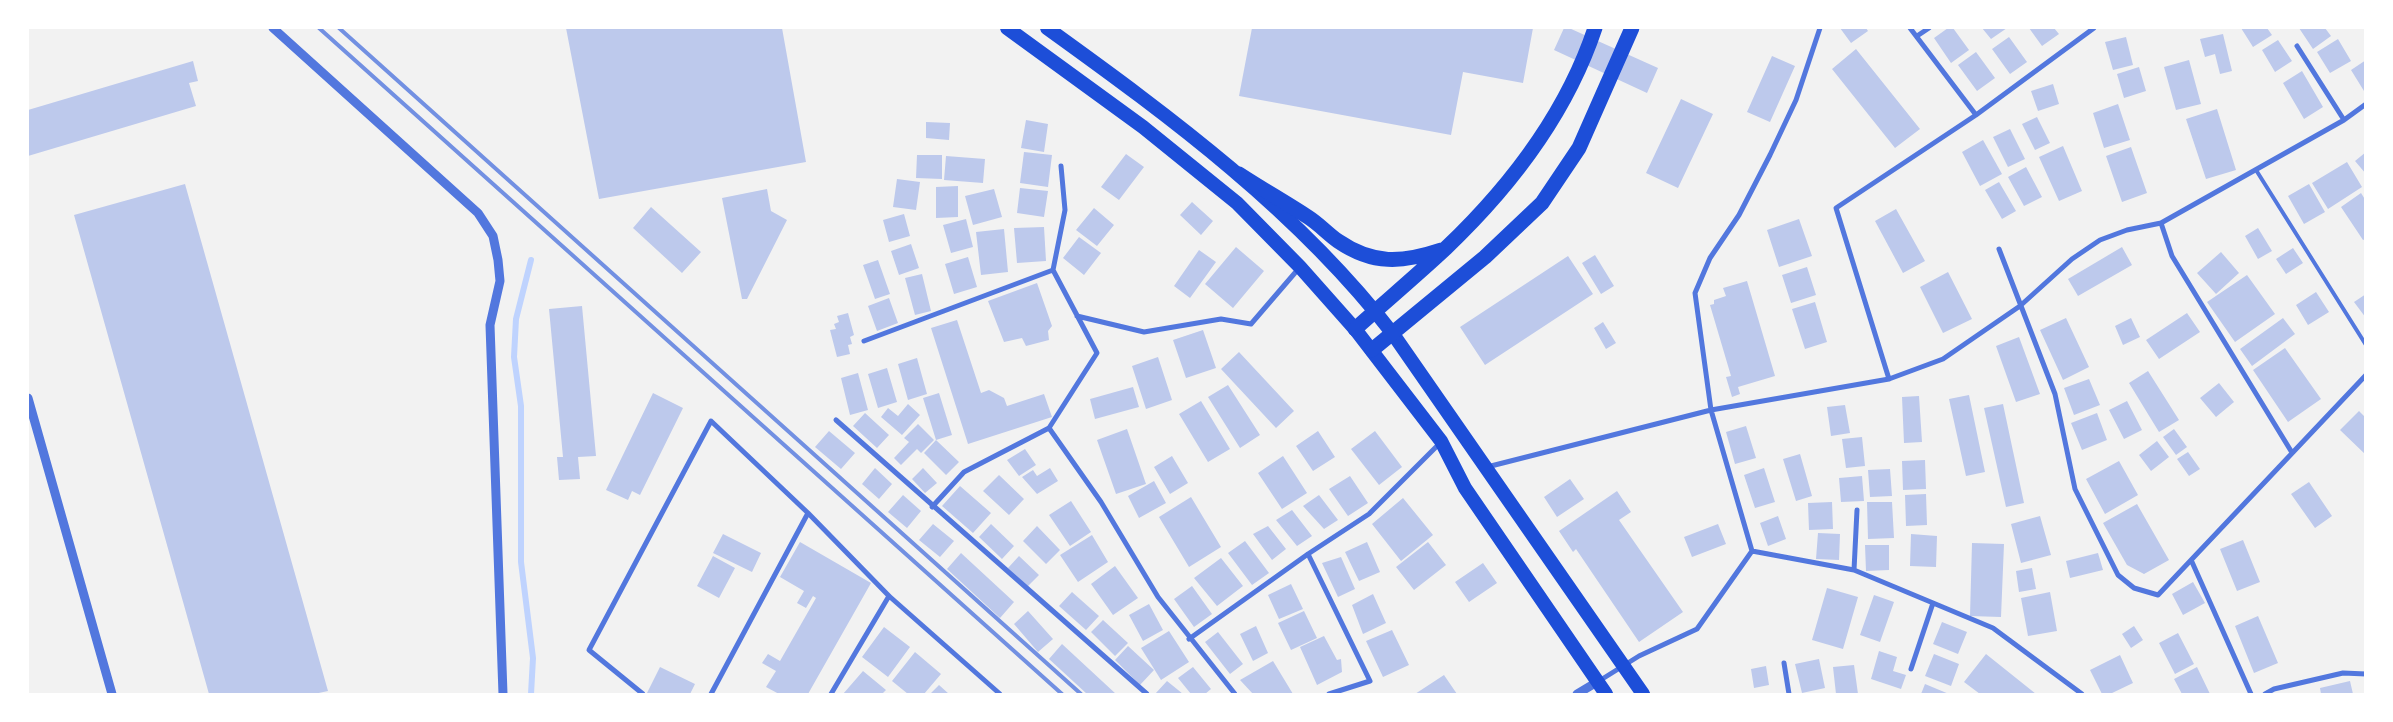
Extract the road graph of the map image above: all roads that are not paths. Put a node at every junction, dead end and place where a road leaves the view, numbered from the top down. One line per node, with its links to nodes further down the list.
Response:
1 (273, 28): 56 (street)
2 (1007, 28): 21 (highway)
3 (1047, 28): 17 (highway)
4 (1595, 28): 19 (highway)
5 (1632, 28): 27 (highway)
6 (1820, 28): 34 (street)
7 (1910, 28): 10 (street)
8 (1929, 28): 10 (street)
9 (2094, 28): 13 (street)
10 (1917, 36): 13 (street)
11 (2297, 46): 14 (street)
12 (2366, 104): 14 (street)
13 (1976, 115): 32 (street)
14 (2344, 120): 16 (street)
15 (1061, 166): 22 (street)
16 (2256, 170): 18 (street); 29 (lane)
17 (1239, 174): 19 (highway); 24 (highway)
18 (2161, 223): 23 (street); 38 (street)
19 (1446, 248): 24 (highway)
20 (1998, 250): 23 (street)
21 (1300, 267): 25 (street); 26 (highway)
22 (1053, 270): 25 (street); 28 (street)
23 (2020, 306): 32 (street); 45 (street)
24 (1375, 311): 26 (highway); 27 (highway)
25 (1077, 316): 36 (street)
26 (1355, 329): 30 (highway)
27 (1393, 334): 30 (highway); 39 (highway)
28 (864, 341)
29 (2366, 345)
30 (1372, 350): 37 (highway)
31 (2366, 375): 38 (street)
32 (1888, 379): 34 (street)
33 (28, 398): 55 (street)
34 (1711, 410): 39 (street); 43 (street)
35 (836, 420): 40 (street)
36 (1048, 428): 40 (street); 49 (street)
37 (1441, 441): 44 (street); 54 (highway)
38 (2291, 451): 45 (street)
39 (1485, 467): 51 (highway)
40 (932, 507): 61 (street)
41 (1857, 510): 46 (street)
42 (808, 513): 47 (street); 57 (street); 58 (street)
43 (1752, 551): 46 (street); 51 (street)
44 (1308, 554): 49 (street); 63 (street)
45 (2192, 562): 69 (street)
46 (1854, 570): 48 (street)
47 (889, 596): 59 (street); 60 (street)
48 (1933, 603): 52 (street); 68 (street)
49 (1189, 639): 62 (street)
50 (1784, 664): 67 (street)
51 (1624, 666): 54 (street); 66 (highway)
52 (1911, 669)
53 (2366, 674): 70 (street)
54 (1597, 682): 64 (street); 65 (highway)
55 (112, 694)
56 (503, 694)
57 (644, 694)
58 (711, 694)
59 (831, 694)
60 (1000, 694)
61 (1147, 694)
62 (1235, 694)
63 (1329, 694)
64 (1577, 694)
65 (1606, 694)
66 (1643, 694)
67 (1789, 694)
68 (2082, 694)
69 (2251, 694)
70 (2265, 694)

